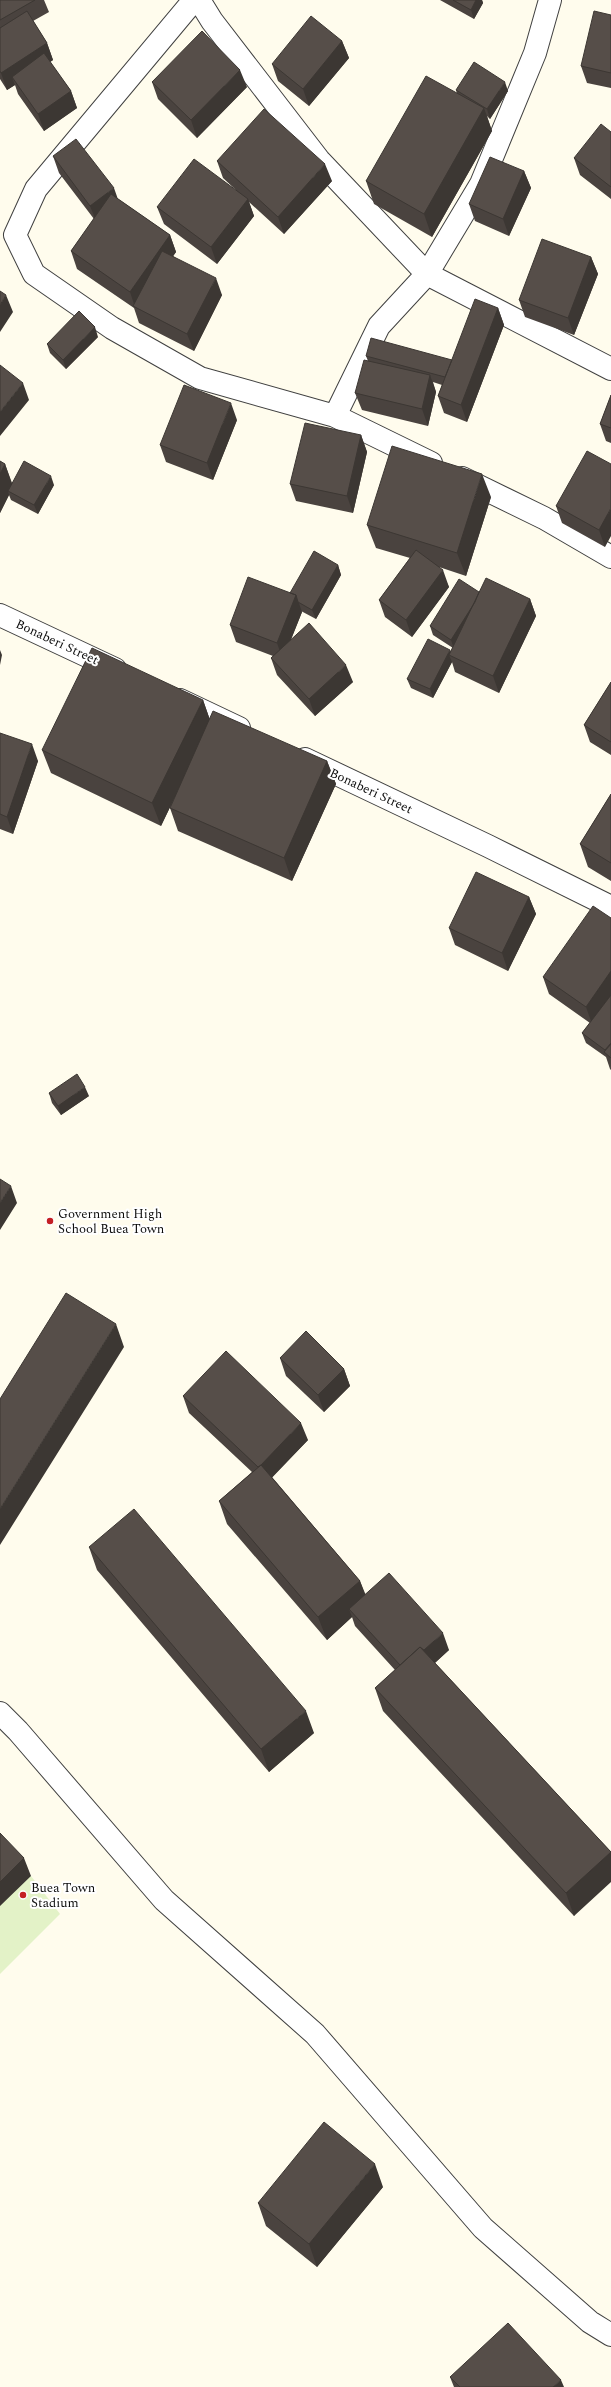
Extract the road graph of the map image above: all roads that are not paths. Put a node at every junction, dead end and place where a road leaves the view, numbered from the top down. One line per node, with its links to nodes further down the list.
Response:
1 (194, 0): 6 (street)
2 (199, 0): 4 (street)
3 (550, 0): 4 (street)
4 (428, 274): 5 (street); 6 (street)
5 (611, 369)
6 (335, 416): 7 (street)
7 (611, 557)
8 (0, 615): 9 (street, Bonaberi Street)
9 (136, 680)
10 (165, 693): 11 (street)
11 (258, 737)
12 (287, 751): 13 (street, Bonaberi Street)
13 (611, 907)
14 (0, 1713): 15 (street)
15 (611, 2335)

